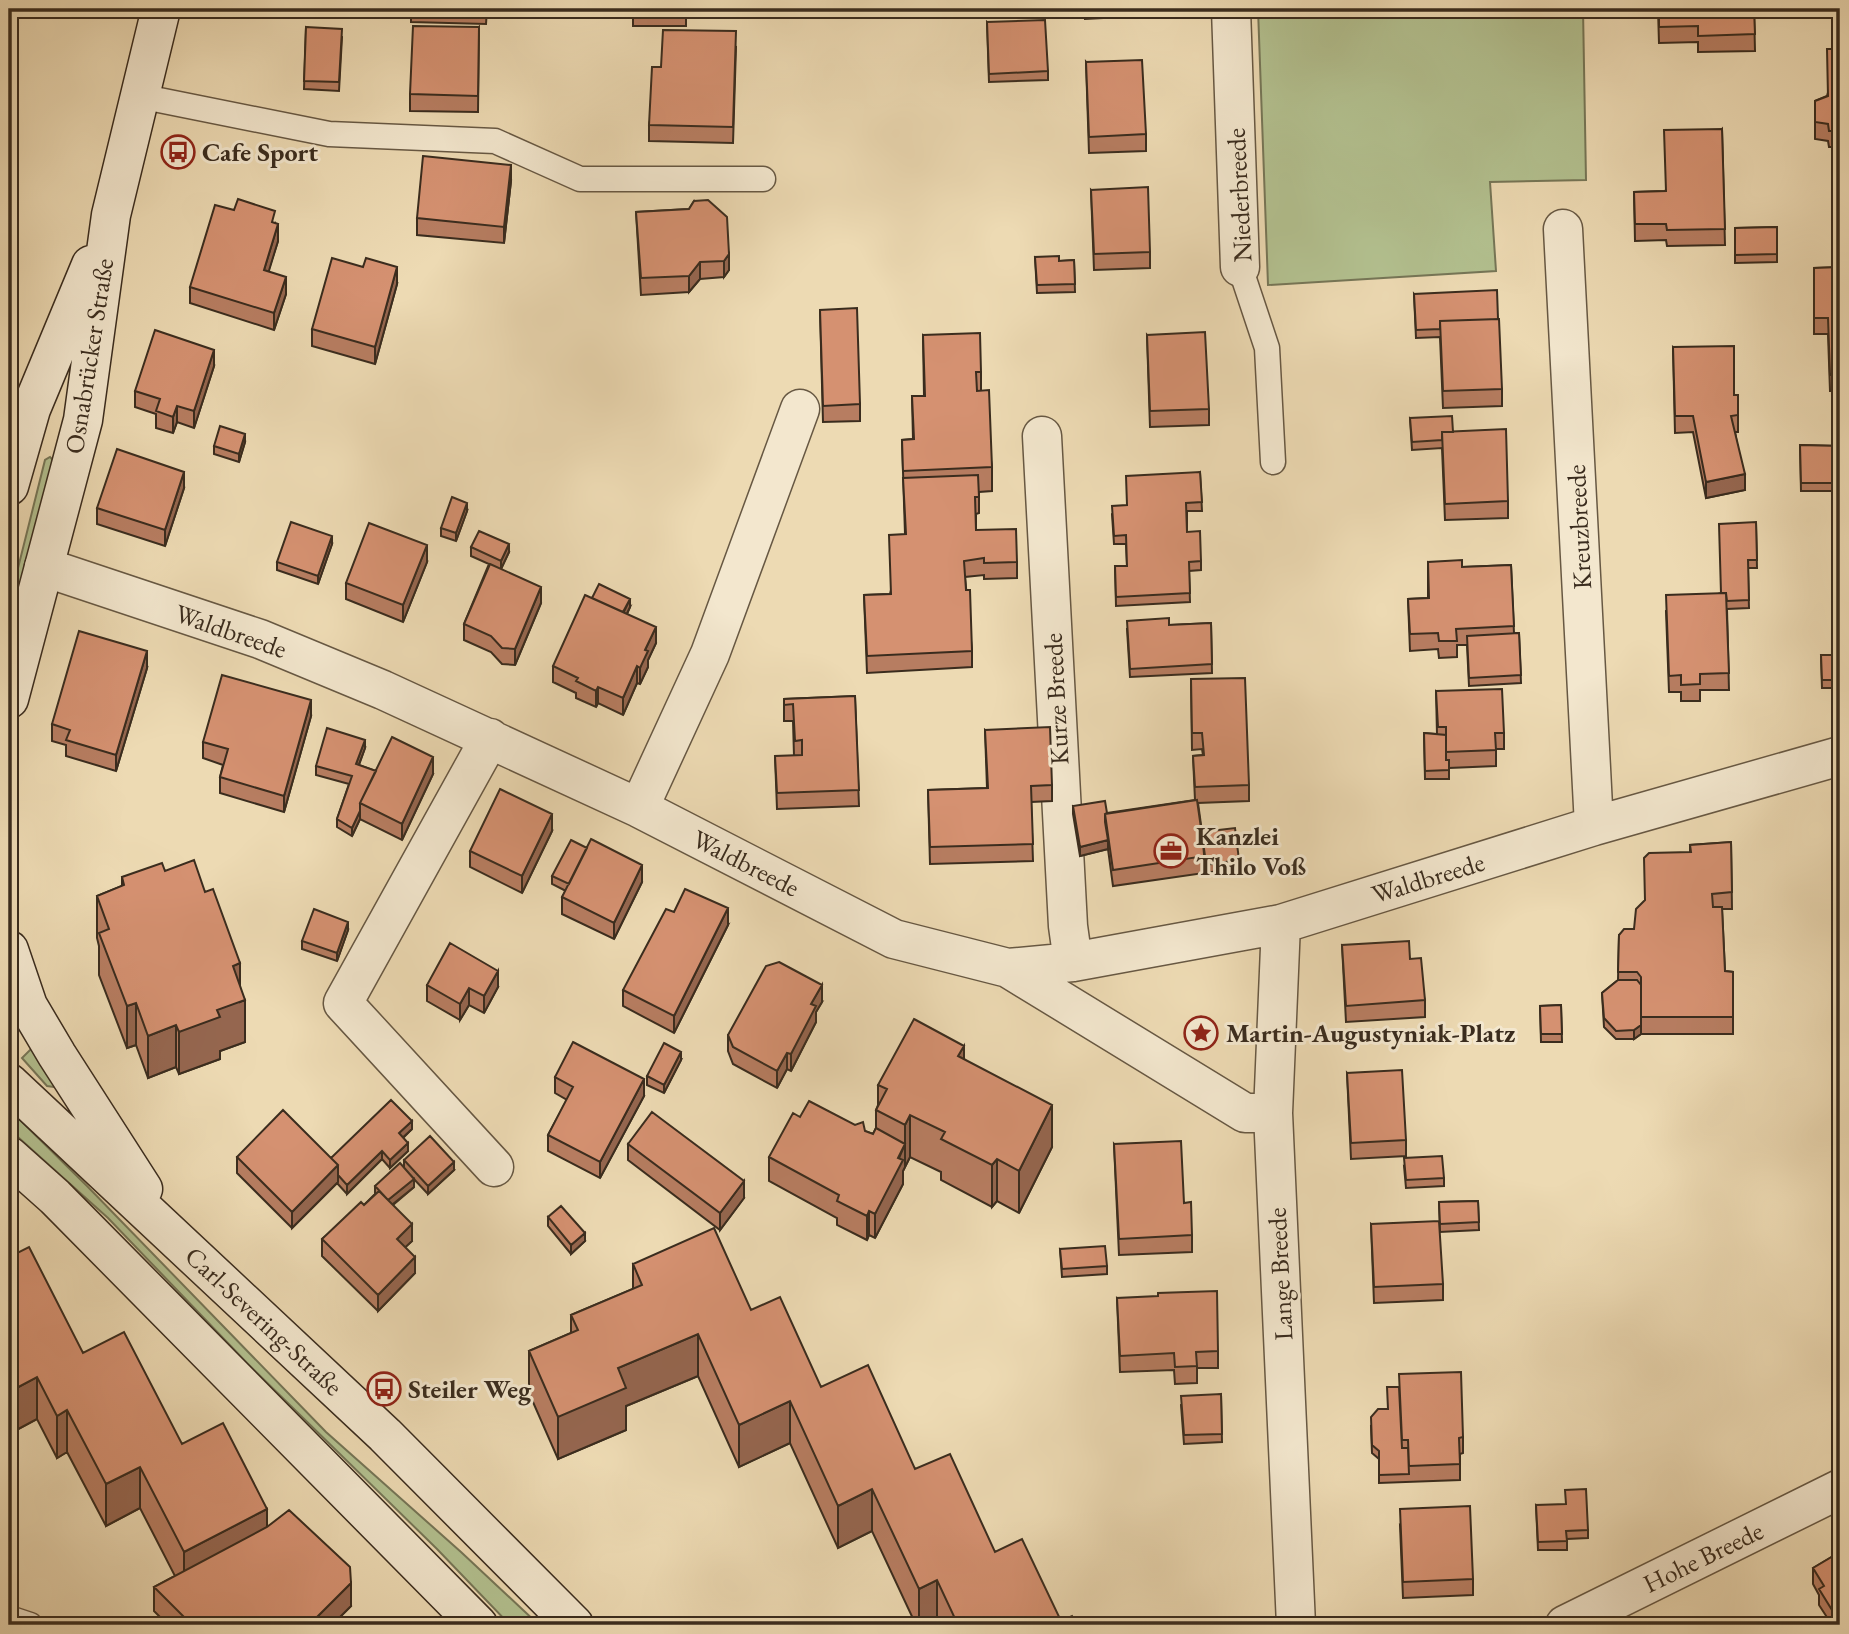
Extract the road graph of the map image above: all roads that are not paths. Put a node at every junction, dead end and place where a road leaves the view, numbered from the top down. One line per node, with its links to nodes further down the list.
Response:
1 (161, 9): 3 (street, Osnabrücker Straße)
2 (1231, 9): 7 (street, Niederbreede)
3 (139, 96): 4 (lane); 5 (street, Osnabrücker Straße)
4 (763, 180)
5 (111, 215): 11 (street, Osnabrücker Straße); 12 (street, Osnabrücker Straße)
6 (1563, 229): 17 (street, Kreuzbreede)
7 (1240, 267): 10 (lane, Niederbreede)
8 (800, 409): 16 (street)
9 (1042, 436): 20 (street, Kurze Breede)
10 (1273, 462)
11 (9, 486)
12 (44, 567): 13 (street, Osnabrücker Straße); 14 (street, Waldbreede)
13 (9, 699)
14 (490, 738): 16 (street, Waldbreede); 25 (street)
15 (1840, 756): 17 (street, Waldbreede)
16 (639, 808): 21 (street, Waldbreede)
17 (1594, 826): 18 (street, Waldbreede)
18 (1281, 924): 20 (street, Waldbreede); 23 (street, Lange Breede)
19 (9, 950): 28 (street)
20 (1073, 962): 21 (street, Waldbreede)
21 (1008, 968): 23 (street, Waldbreede)
22 (9, 1083): 28 (street, Carl-Severing-Straße)
23 (1273, 1113): 34 (street, Lange Breede)
24 (9, 1156): 27 (street)
25 (494, 1167)
26 (9, 1174): 27 (street)
27 (55, 1197): 33 (street)
28 (175, 1238): 31 (street, Carl-Severing-Straße)
29 (1840, 1489): 35 (street, Hohe Breede)
30 (9, 1618): 32 (lane)
31 (573, 1624)
32 (30, 1625)
33 (478, 1625)
34 (1296, 1625)
35 (1565, 1625)

